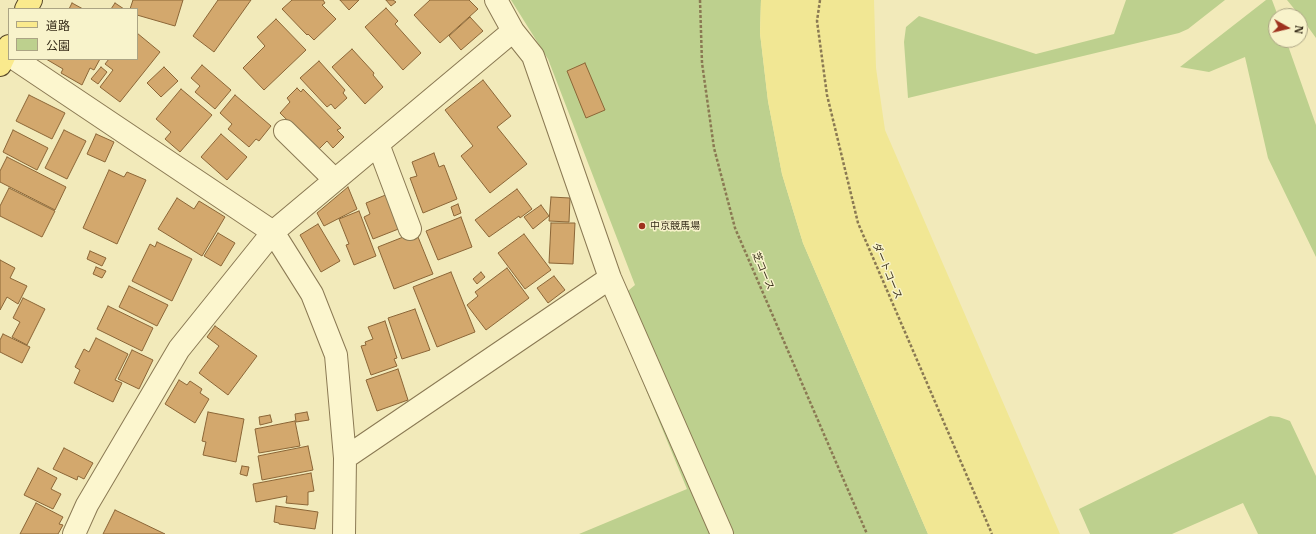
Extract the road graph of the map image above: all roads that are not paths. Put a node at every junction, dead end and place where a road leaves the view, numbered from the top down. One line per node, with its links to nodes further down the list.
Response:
1 (496, 0): 2 (street)
2 (514, 30): 5 (street); 9 (street)
3 (14, 60): 8 (street)
4 (285, 131): 6 (street)
5 (378, 144): 6 (street); 7 (street)
6 (335, 180): 8 (street)
7 (410, 229)
8 (273, 232): 10 (street); 11 (street)
9 (610, 278): 10 (street); 13 (street)
10 (345, 458): 12 (street)
11 (74, 534)
12 (344, 534)
13 (722, 534)

